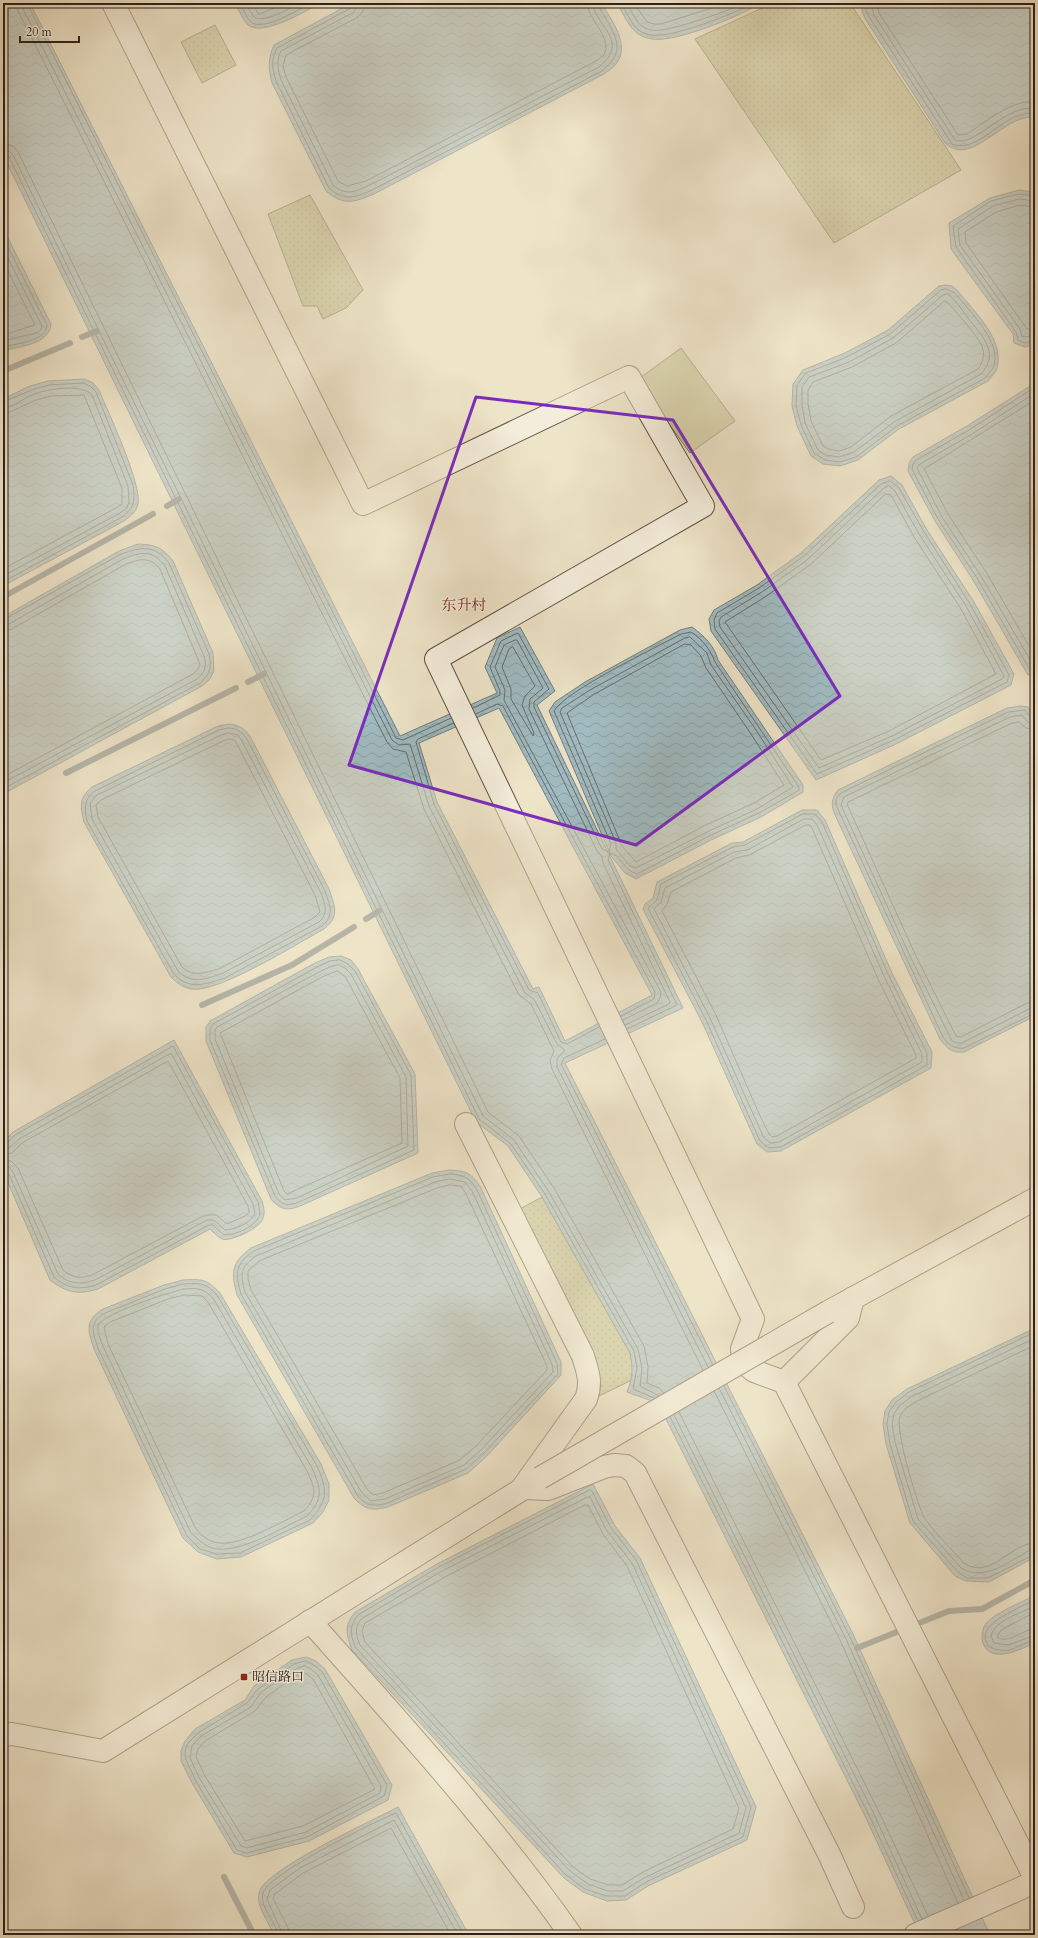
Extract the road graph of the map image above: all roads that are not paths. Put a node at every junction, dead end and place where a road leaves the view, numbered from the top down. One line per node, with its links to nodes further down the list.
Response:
1 (113, 3): 5 (street)
2 (466, 1124): 6 (street)
3 (1035, 1199): 4 (street)
4 (853, 1298): 5 (street); 6 (street, bridge)
5 (784, 1382): 9 (street)
6 (531, 1483): 7 (street); 11 (street)
7 (310, 1621): 8 (street); 12 (street)
8 (3, 1735)
9 (1035, 1878)
10 (1035, 1882): 13 (street)
11 (852, 1907)
12 (571, 1935)
13 (915, 1935)

